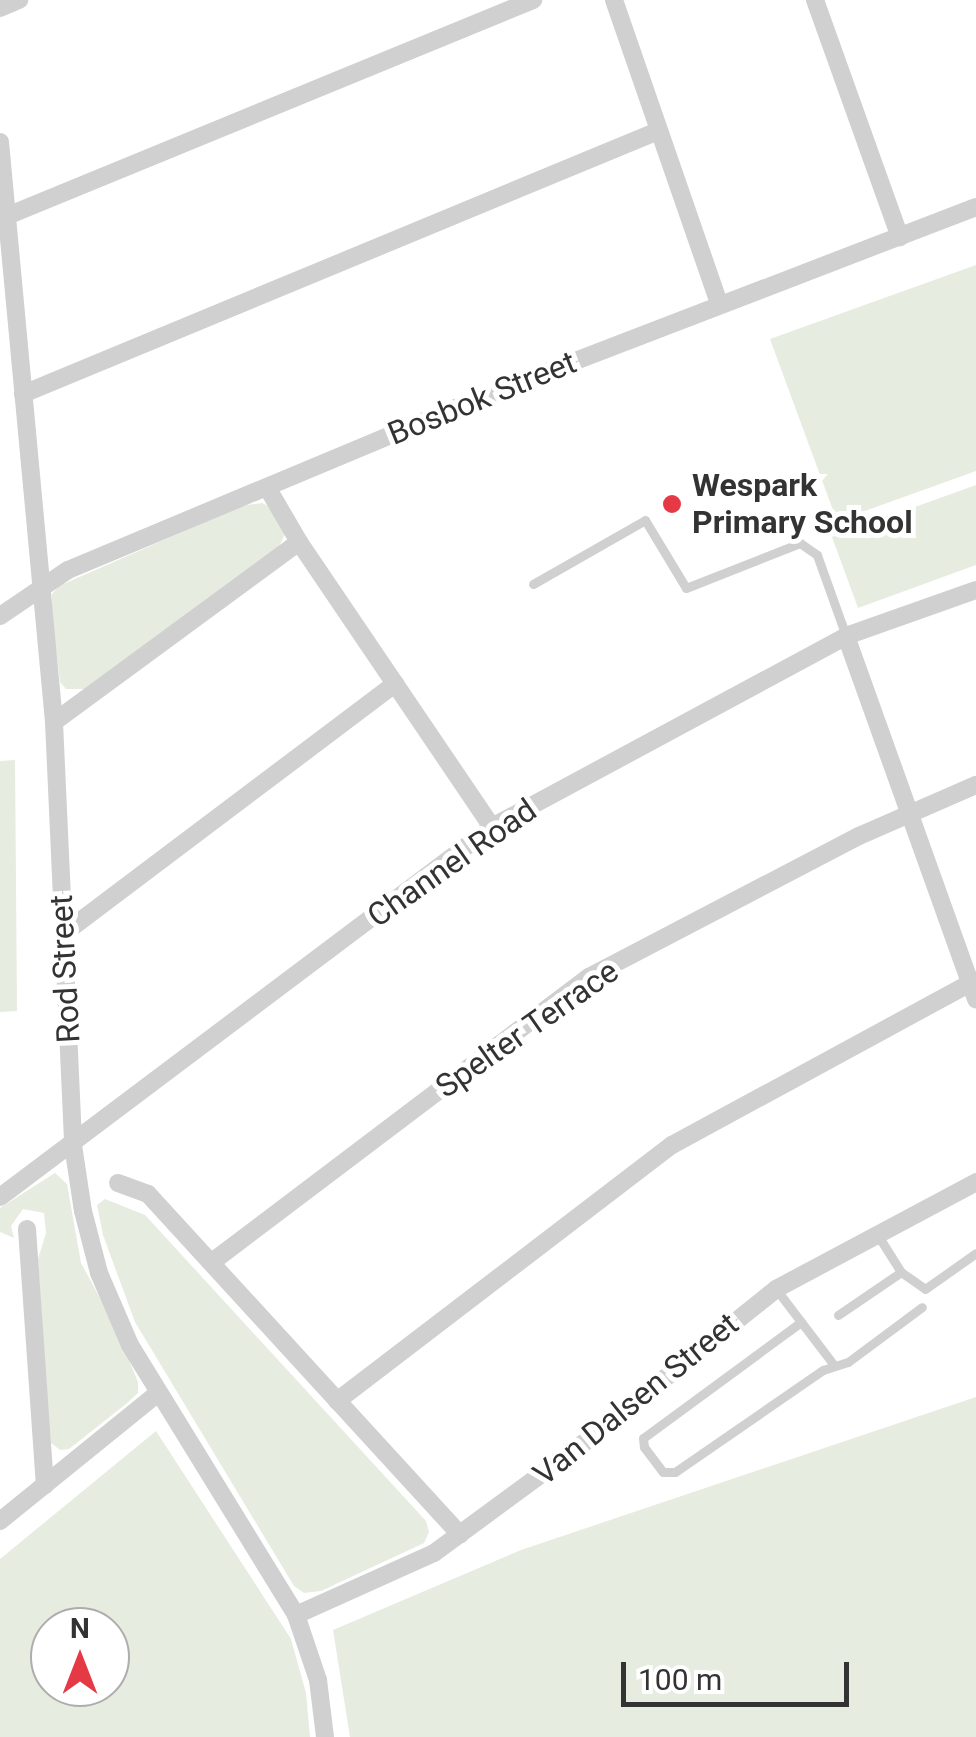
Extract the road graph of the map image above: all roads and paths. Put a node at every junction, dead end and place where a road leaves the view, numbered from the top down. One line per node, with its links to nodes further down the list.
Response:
1 (19, 0): 5 (street)
2 (533, 0): 9 (street)
3 (614, 0): 6 (street)
4 (815, 0): 10 (street)
5 (0, 8)
6 (658, 131): 11 (street); 12 (street)
7 (0, 142): 9 (street, Rod Street)
8 (976, 207): 10 (street, Bosbok Street)
9 (7, 216): 12 (street, Rod Street)
10 (900, 237): 11 (street, Bosbok Street)
11 (719, 303): 13 (street, Bosbok Street)
12 (23, 394): 16 (street, Rod Street)
13 (268, 487): 14 (street); 16 (street, Bosbok Street)
14 (299, 542): 20 (street); 21 (street)
15 (533, 584): 19 (lane)
16 (42, 589): 18 (street, Bosbok Street); 21 (street, Rod Street)
17 (976, 590): 19 (street, Channel Road)
18 (0, 616)
19 (846, 636): 23 (street); 24 (street, Channel Road)
20 (396, 684): 24 (street); 25 (street)
21 (54, 722): 25 (street, Rod Street)
22 (976, 786): 23 (street, Spelter Terrace)
23 (909, 812): 26 (street); 34 (street, Spelter Terrace)
24 (492, 827): 27 (street, Channel Road)
25 (63, 934): 27 (street, Rod Street)
26 (974, 987): 42 (street)
27 (73, 1145): 30 (street, Channel Road); 41 (street, Rod Street)
28 (976, 1182): 32 (street, Van Dalsen Street)
29 (118, 1183): 34 (street)
30 (0, 1196)
31 (27, 1229): 43 (street)
32 (877, 1233): 35 (lane); 36 (street, Van Dalsen Street)
33 (976, 1253): 35 (lane)
34 (212, 1262): 42 (street)
35 (901, 1272): 38 (lane)
36 (776, 1289): 39 (lane); 45 (street, Van Dalsen Street)
37 (922, 1307): 40 (lane)
38 (838, 1315)
39 (801, 1322): 40 (lane); 40 (lane)
40 (834, 1365)
41 (158, 1393): 43 (street); 46 (street, Rod Street)
42 (337, 1401): 45 (street)
43 (45, 1484): 44 (street)
44 (0, 1521)
45 (460, 1535): 46 (street, Van Dalsen Street)
46 (296, 1616): 47 (street, Rod Street)
47 (325, 1737)

